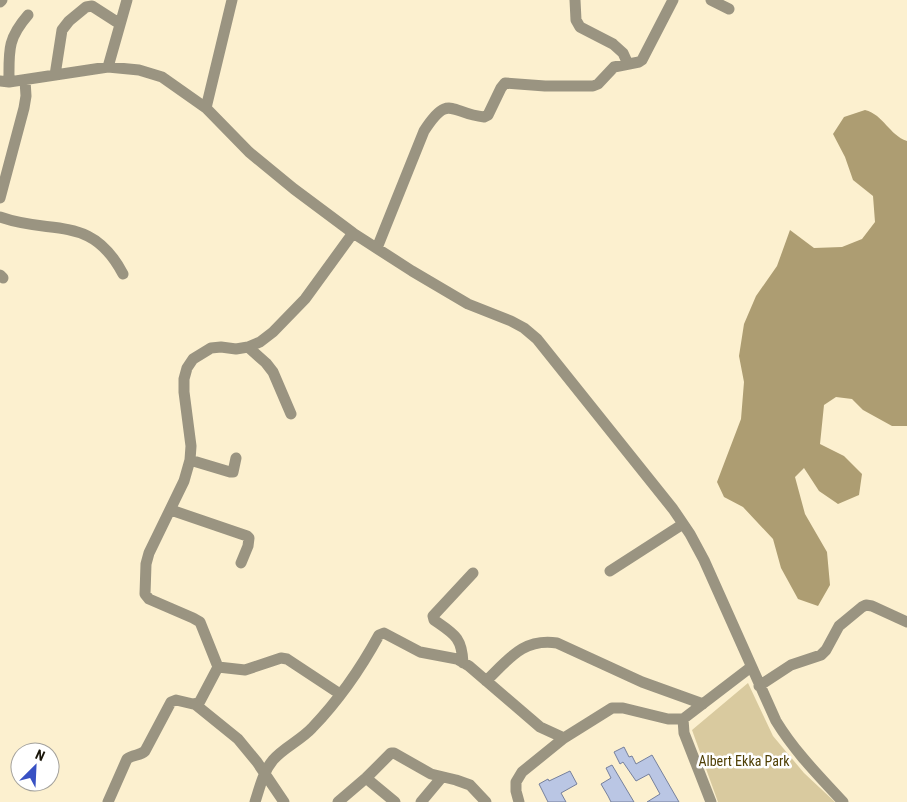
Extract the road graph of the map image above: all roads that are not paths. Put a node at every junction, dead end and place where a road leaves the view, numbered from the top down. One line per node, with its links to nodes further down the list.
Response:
1 (127, 0): 8 (street)
2 (232, 0): 14 (street)
3 (575, 0): 9 (street)
4 (673, 0): 9 (street)
5 (711, 0): 6 (street)
6 (729, 8)
7 (28, 15): 13 (street)
8 (120, 24): 10 (street); 11 (street)
9 (628, 64): 18 (street)
10 (108, 67): 11 (street); 14 (street)
11 (55, 75): 12 (street)
12 (25, 80): 13 (street); 15 (street)
13 (4, 82)
14 (206, 108): 17 (street)
15 (0, 198)
16 (0, 217): 19 (street)
17 (353, 232): 18 (street); 20 (street)
18 (377, 248): 25 (street)
19 (123, 274)
20 (248, 347): 21 (street); 23 (street)
21 (291, 414)
22 (236, 458): 23 (street)
23 (190, 460): 24 (street)
24 (172, 510): 26 (street); 31 (street)
25 (683, 524): 27 (street); 32 (street)
26 (241, 563)
27 (610, 571)
28 (473, 573): 30 (street)
29 (907, 622): 34 (street)
30 (464, 663): 33 (street); 35 (street)
31 (218, 667): 35 (street); 37 (street)
32 (751, 667): 34 (street); 36 (street)
33 (486, 681): 36 (street); 39 (street)
34 (759, 686): 52 (street)
35 (340, 694): 40 (street)
36 (703, 704): 38 (street)
37 (196, 705): 40 (street); 43 (street)
38 (683, 718): 39 (street); 51 (street)
39 (564, 738): 50 (street)
40 (264, 774): 44 (street); 45 (street)
41 (442, 777): 42 (street); 48 (street); 49 (street)
42 (366, 778): 46 (street); 47 (street)
43 (108, 802)
44 (255, 802)
45 (284, 802)
46 (338, 802)
47 (394, 802)
48 (421, 802)
49 (486, 802)
50 (519, 802)
51 (710, 802)
52 (843, 802)

